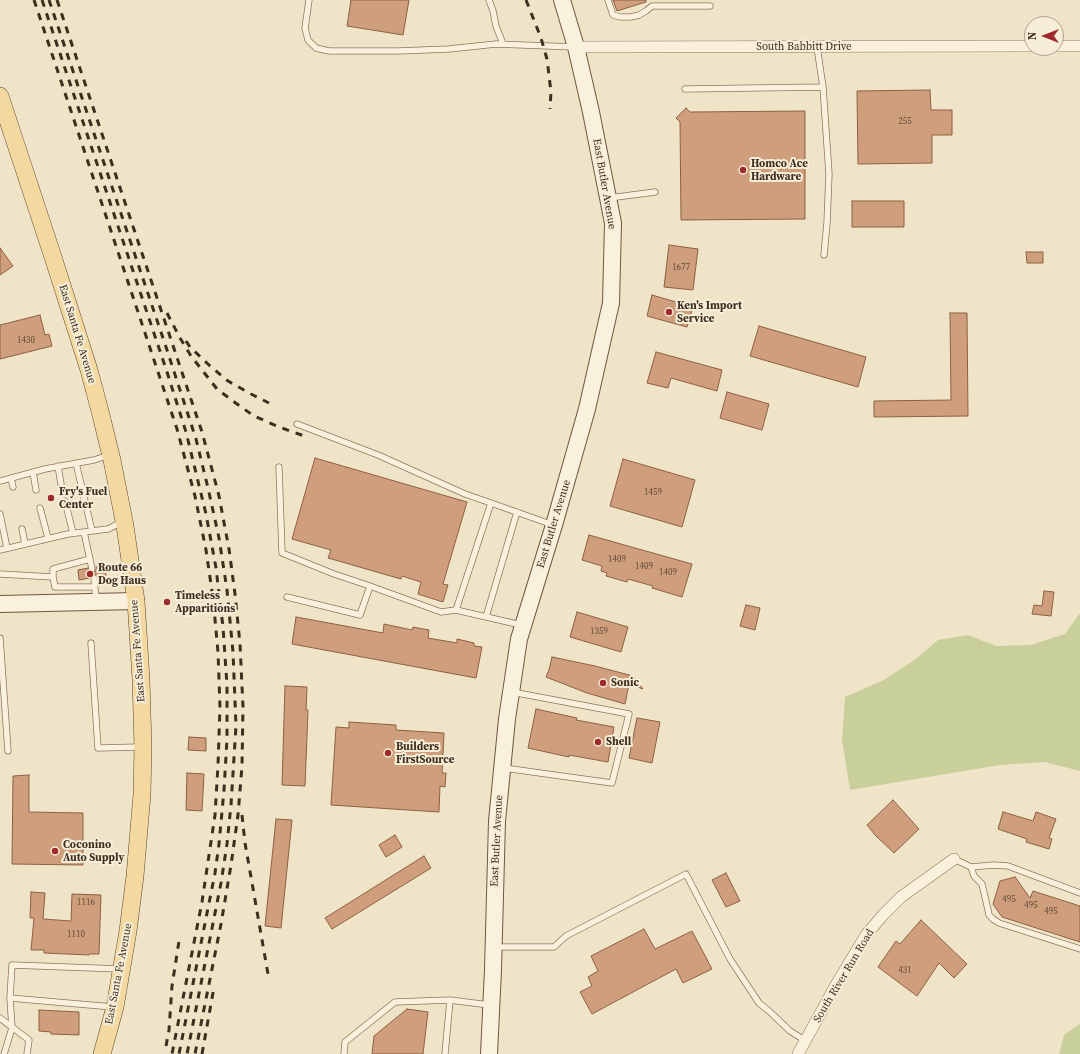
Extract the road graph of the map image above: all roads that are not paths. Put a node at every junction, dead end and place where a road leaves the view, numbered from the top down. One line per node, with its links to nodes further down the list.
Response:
1 (308, 0): 6 (lane)
2 (489, 0): 6 (lane)
3 (562, 0): 11 (main road, East Butler Avenue)
4 (608, 0): 5 (lane)
5 (710, 6)
6 (502, 44): 11 (lane)
7 (817, 46): 8 (street, South Babbitt Drive); 11 (street, South Babbitt Drive); 12 (lane)
8 (1024, 46)
9 (1064, 46): 10 (street)
10 (1080, 46)
11 (576, 47): 17 (main road, East Butler Avenue)
12 (823, 87): 13 (lane); 18 (lane)
13 (685, 89)
14 (0, 96): 15 (main road, East Santa Fe Avenue)
15 (3, 115): 20 (main road, East Santa Fe Avenue)
16 (654, 192): 17 (lane)
17 (608, 199): 36 (main road, East Butler Avenue)
18 (824, 255)
19 (297, 424): 31 (lane)
20 (111, 454): 21 (lane); 35 (main road, East Santa Fe Avenue)
21 (76, 463): 22 (lane); 38 (lane)
22 (58, 466): 24 (lane); 27 (lane)
23 (279, 467): 50 (lane)
24 (32, 472): 25 (lane); 29 (lane)
25 (11, 478): 26 (lane); 28 (lane)
26 (0, 481)
27 (62, 484)
28 (13, 487)
29 (36, 490)
30 (65, 501): 40 (lane)
31 (491, 503): 33 (lane); 55 (lane)
32 (40, 508): 41 (lane)
33 (517, 512): 36 (lane); 56 (lane)
34 (0, 514): 43 (lane)
35 (124, 520): 38 (lane); 53 (main road, East Santa Fe Avenue)
36 (554, 525): 57 (main road, East Butler Avenue)
37 (22, 529): 42 (lane)
38 (92, 531): 39 (lane)
39 (84, 532): 40 (lane); 45 (lane)
40 (73, 533): 41 (lane)
41 (48, 538): 42 (lane)
42 (25, 544): 43 (lane)
43 (7, 548): 44 (lane)
44 (0, 550)
45 (90, 558): 46 (lane); 48 (lane)
46 (92, 569)
47 (0, 574): 48 (lane)
48 (53, 577): 51 (lane)
49 (94, 578): 51 (lane)
50 (370, 586): 52 (lane); 55 (lane)
51 (95, 595): 53 (main road); 54 (main road)
52 (287, 597)
53 (136, 602): 61 (main road, East Santa Fe Avenue)
54 (0, 604)
55 (456, 610): 56 (lane)
56 (486, 617): 57 (lane)
57 (523, 626): 60 (main road, East Butler Avenue)
58 (0, 638): 62 (lane)
59 (91, 643): 61 (lane)
60 (511, 692): 63 (main road, East Butler Avenue); 63 (lane)
61 (143, 747): 69 (main road, East Santa Fe Avenue)
62 (8, 751)
63 (502, 767): 67 (main road, East Butler Avenue)
64 (954, 859): 65 (lane); 76 (street, South River Run Road)
65 (971, 867): 66 (lane); 68 (lane)
66 (1080, 893)
67 (494, 946): 72 (main road, East Butler Avenue); 76 (lane)
68 (1080, 949)
69 (122, 970): 70 (lane); 73 (main road, East Santa Fe Avenue)
70 (10, 998): 73 (lane); 75 (lane)
71 (450, 1000): 72 (lane); 80 (lane); 81 (lane)
72 (491, 1005): 82 (main road, East Butler Avenue)
73 (115, 1007): 79 (main road, East Santa Fe Avenue)
74 (0, 1018): 75 (lane)
75 (12, 1028): 77 (lane); 78 (lane)
76 (806, 1041): 83 (street, South River Run Road)
77 (4, 1054)
78 (28, 1054)
79 (102, 1054)
80 (344, 1054)
81 (445, 1054)
82 (489, 1054)
83 (798, 1054)

